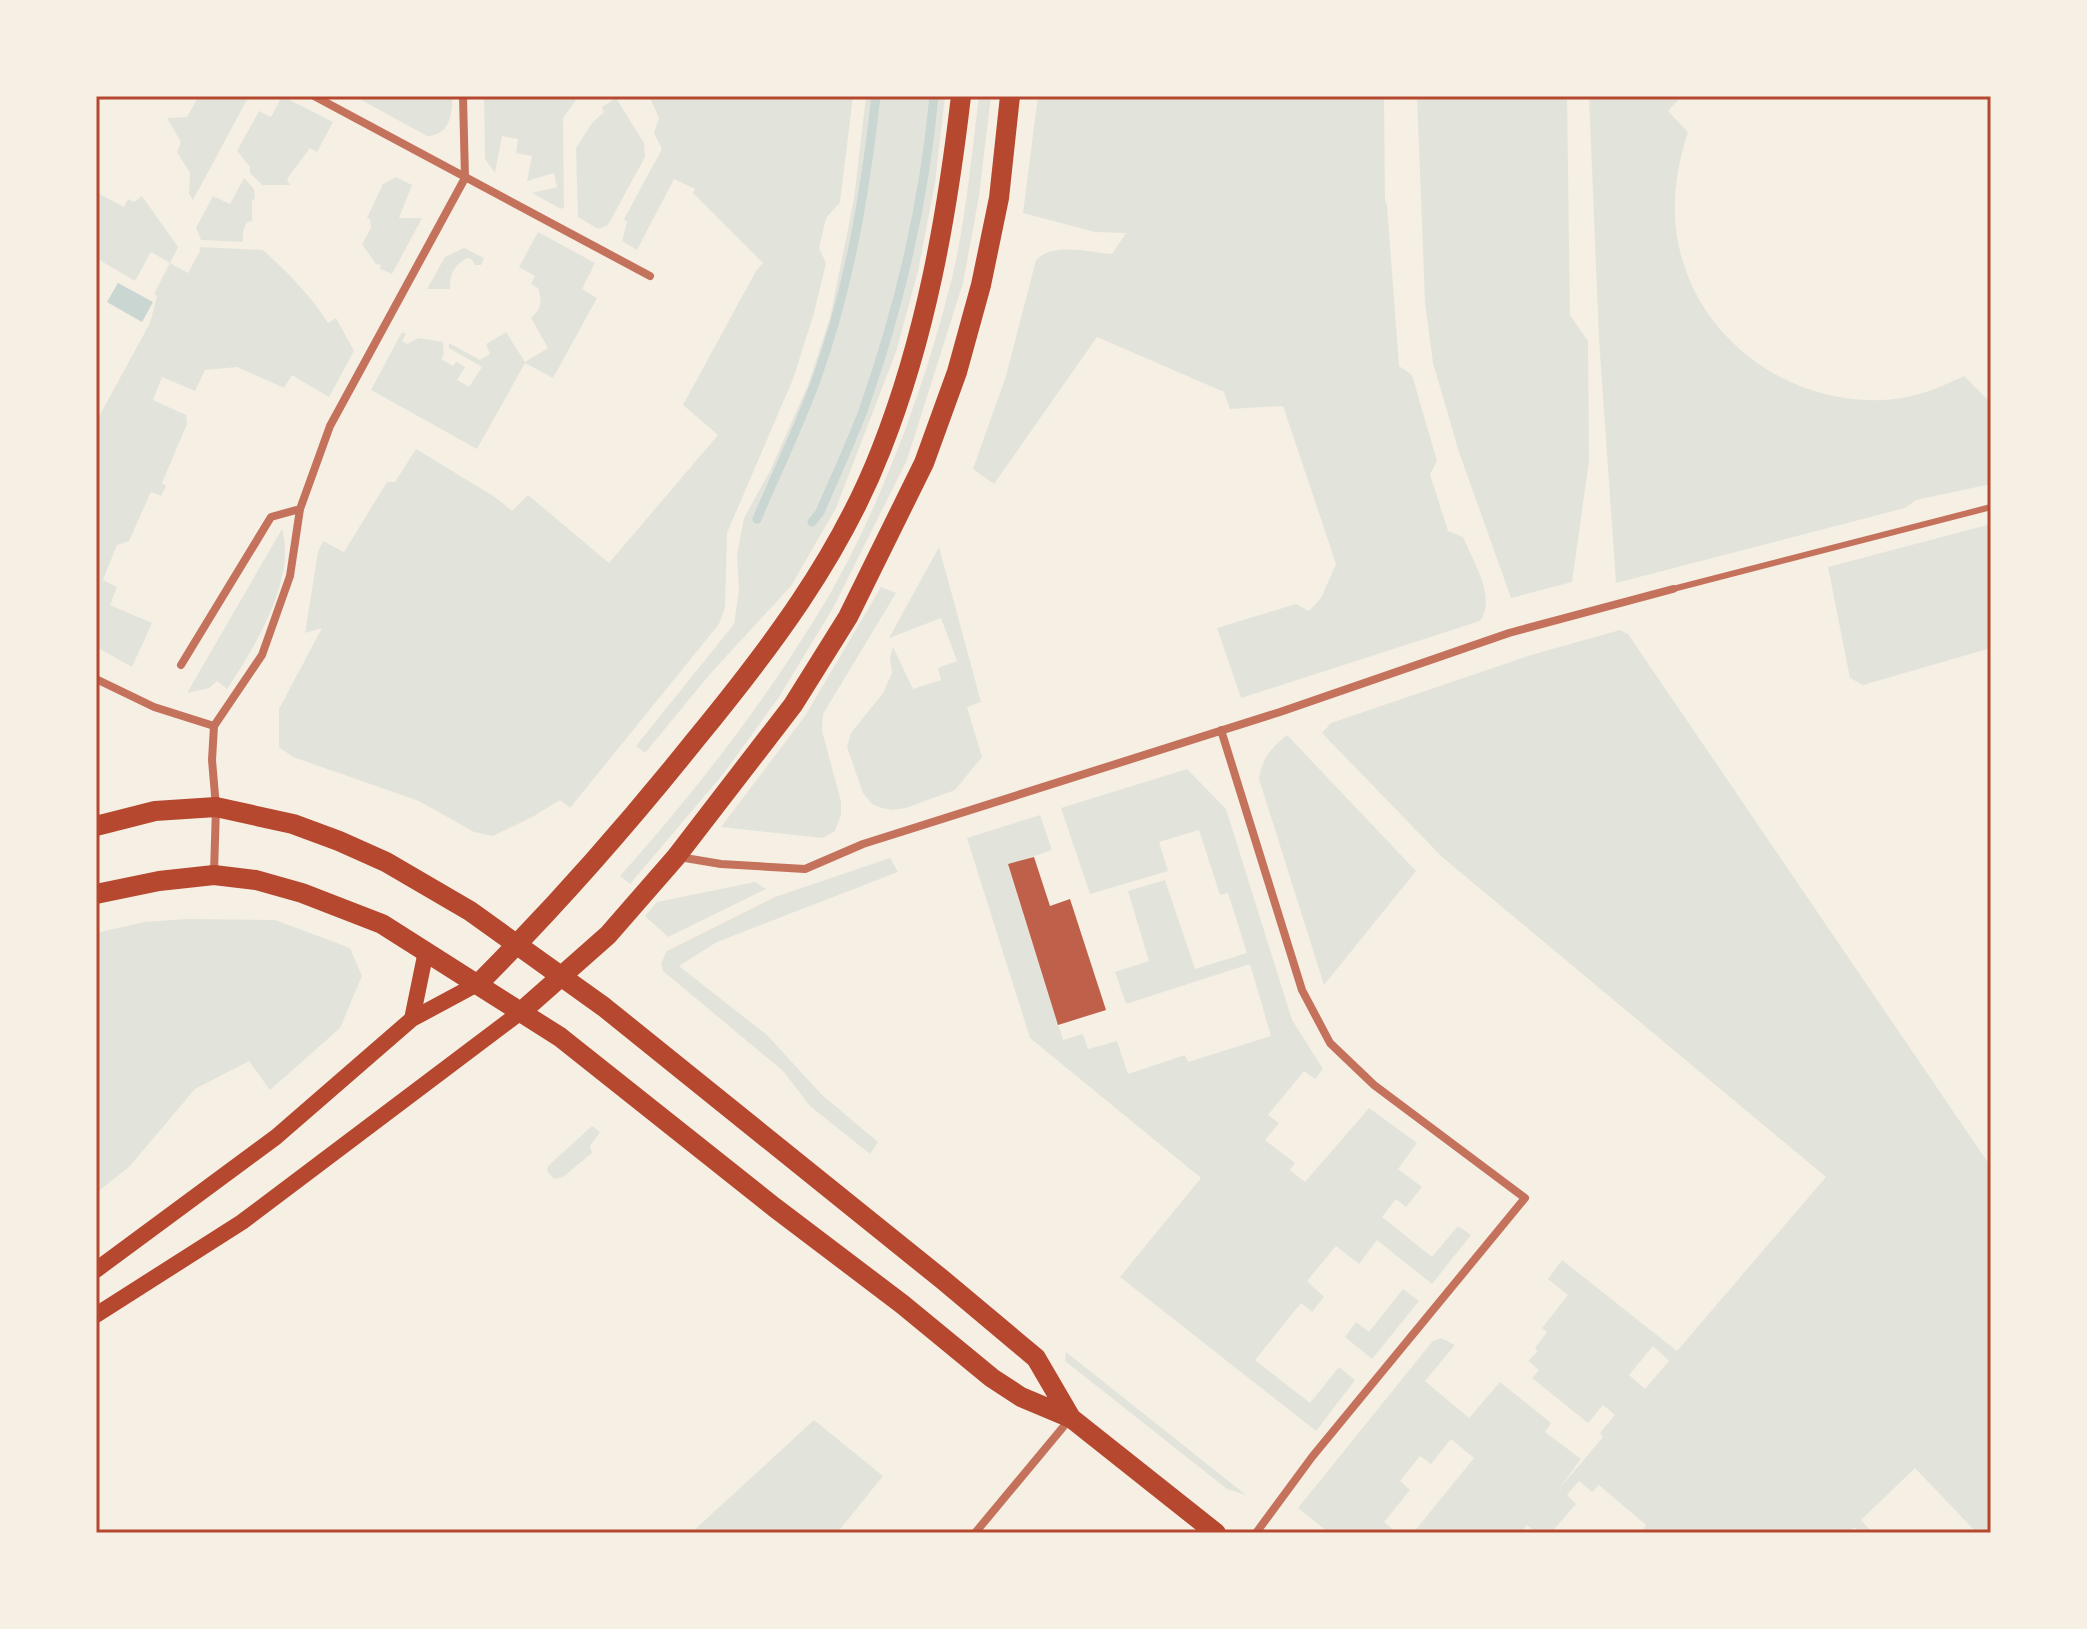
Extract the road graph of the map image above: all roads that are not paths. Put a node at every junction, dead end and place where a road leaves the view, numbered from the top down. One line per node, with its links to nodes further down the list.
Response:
1 (314, 96): 5 (street)
2 (463, 96): 5 (street)
3 (961, 96): 19 (main road)
4 (1010, 96): 16 (main road)
5 (465, 178): 6 (street); 8 (street)
6 (650, 276)
7 (1991, 507): 9 (lane)
8 (300, 509): 10 (street); 12 (street)
9 (1673, 589): 13 (street)
10 (181, 665)
11 (96, 679): 12 (street)
12 (214, 726): 14 (street)
13 (1221, 730): 16 (street); 30 (street)
14 (216, 807): 15 (main road); 17 (street); 19 (main road)
15 (96, 826)
16 (676, 857): 21 (main road)
17 (214, 875): 18 (main road); 20 (main road)
18 (96, 894)
19 (518, 945): 21 (main road); 22 (main road)
20 (426, 951): 22 (main road); 24 (main road)
21 (564, 976): 23 (main road); 27 (main road)
22 (479, 983): 23 (main road); 24 (main road)
23 (522, 1011): 26 (main road); 27 (main road)
24 (412, 1019): 25 (main road)
25 (96, 1270)
26 (96, 1315)
27 (1071, 1418): 28 (street); 29 (main road)
28 (975, 1533)
29 (1216, 1533)
30 (1256, 1533)

